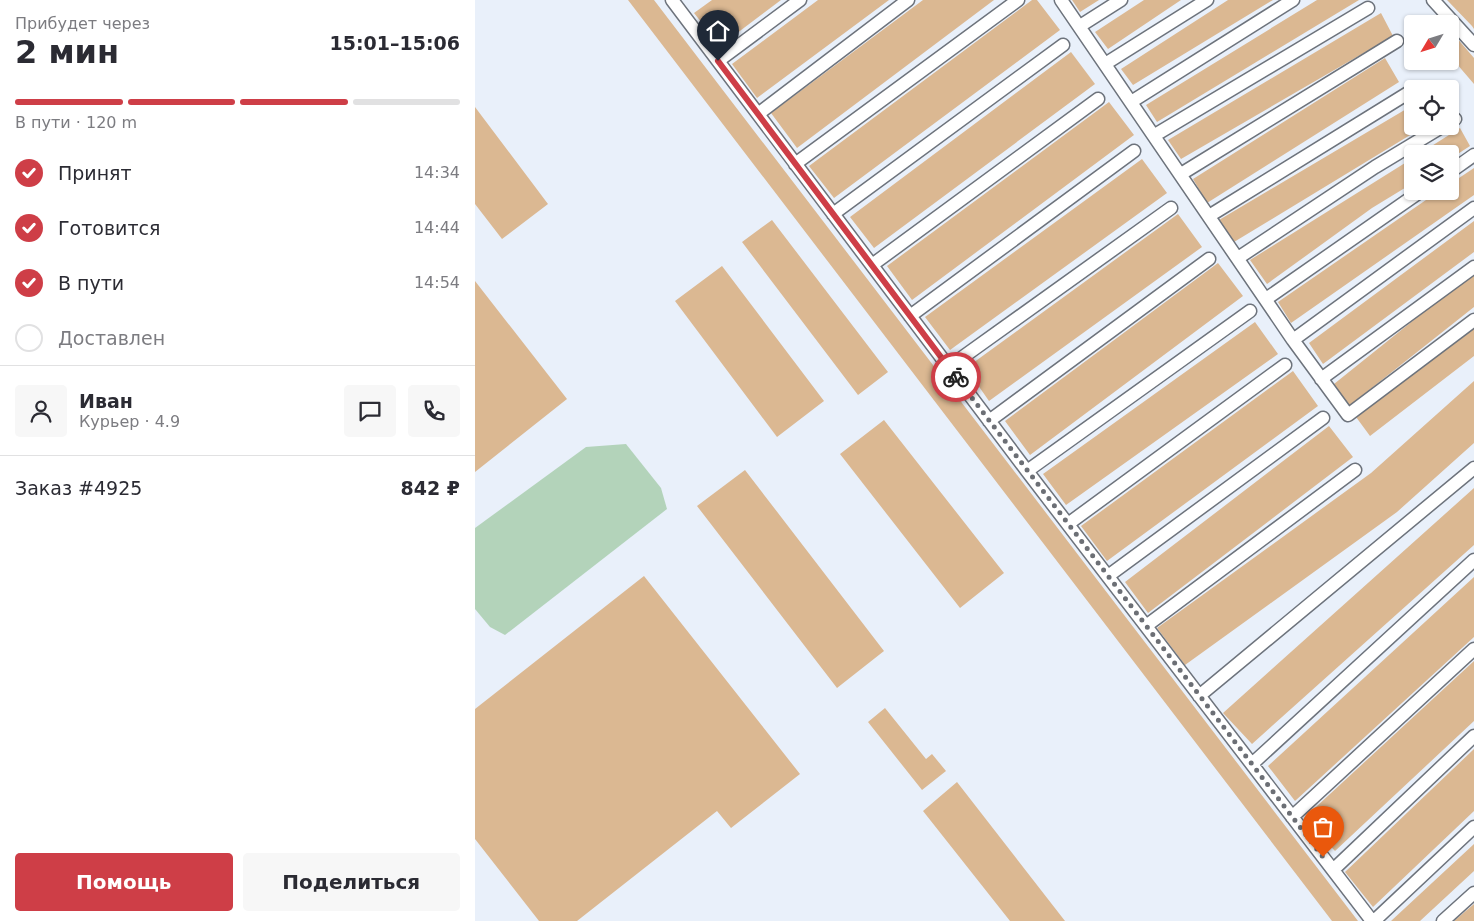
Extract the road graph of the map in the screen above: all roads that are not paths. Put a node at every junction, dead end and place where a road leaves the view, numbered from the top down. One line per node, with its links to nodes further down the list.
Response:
1 (800, 0): 15 (lane)
2 (908, 0): 20 (lane)
3 (1018, 0): 25 (lane)
4 (1061, 0): 11 (lane)
5 (1121, 0): 11 (lane)
6 (1207, 0): 16 (lane)
7 (1293, 0): 19 (lane)
8 (1433, 0): 13 (lane)
9 (678, 2): 15 (lane)
10 (1368, 8): 21 (lane)
11 (1080, 26): 16 (lane)
12 (1397, 42): 27 (lane)
13 (1474, 45)
14 (1063, 46): 31 (lane)
15 (718, 61): 20 (lane)
16 (1105, 64): 19 (lane)
17 (1404, 96): 32 (lane)
18 (1098, 99): 35 (lane)
19 (1131, 102): 21 (lane)
20 (758, 114): 25 (lane)
21 (1155, 135): 27 (lane)
22 (1428, 135): 33 (lane)
23 (1134, 151): 39 (lane)
24 (1474, 155): 26 (lane)
25 (795, 164): 31 (lane)
26 (1459, 166)
27 (1181, 174): 32 (lane)
28 (1408, 200): 37 (lane)
29 (1171, 208): 43 (lane)
30 (1474, 208): 41 (lane)
31 (833, 214): 35 (lane)
32 (1209, 216): 33 (lane)
33 (1238, 258): 37 (lane)
34 (1209, 259): 46 (lane)
35 (872, 265): 39 (lane)
36 (1474, 266): 44 (lane)
37 (1266, 299): 41 (lane)
38 (1251, 311): 49 (lane)
39 (910, 316): 43 (lane)
40 (1474, 320): 44 (lane)
41 (1293, 340): 44 (lane)
42 (1285, 365): 50 (lane)
43 (949, 367): 46 (lane)
44 (1321, 379)
45 (1323, 418): 52 (lane)
46 (989, 421): 49 (lane)
47 (1474, 468): 55 (lane)
48 (1355, 470): 53 (lane)
49 (1027, 471): 50 (lane)
50 (1068, 524): 52 (lane)
51 (1474, 560): 57 (lane)
52 (1108, 576): 53 (lane)
53 (1146, 626): 55 (lane)
54 (1474, 649): 58 (lane)
55 (1199, 696): 57 (lane)
56 (1474, 736): 60 (lane)
57 (1251, 764): 58 (lane)
58 (1292, 817): 60 (lane)
59 (1474, 827): 62 (lane)
60 (1333, 870): 62 (lane)
61 (1474, 893): 63 (lane)
62 (1373, 921)
63 (1443, 921)

